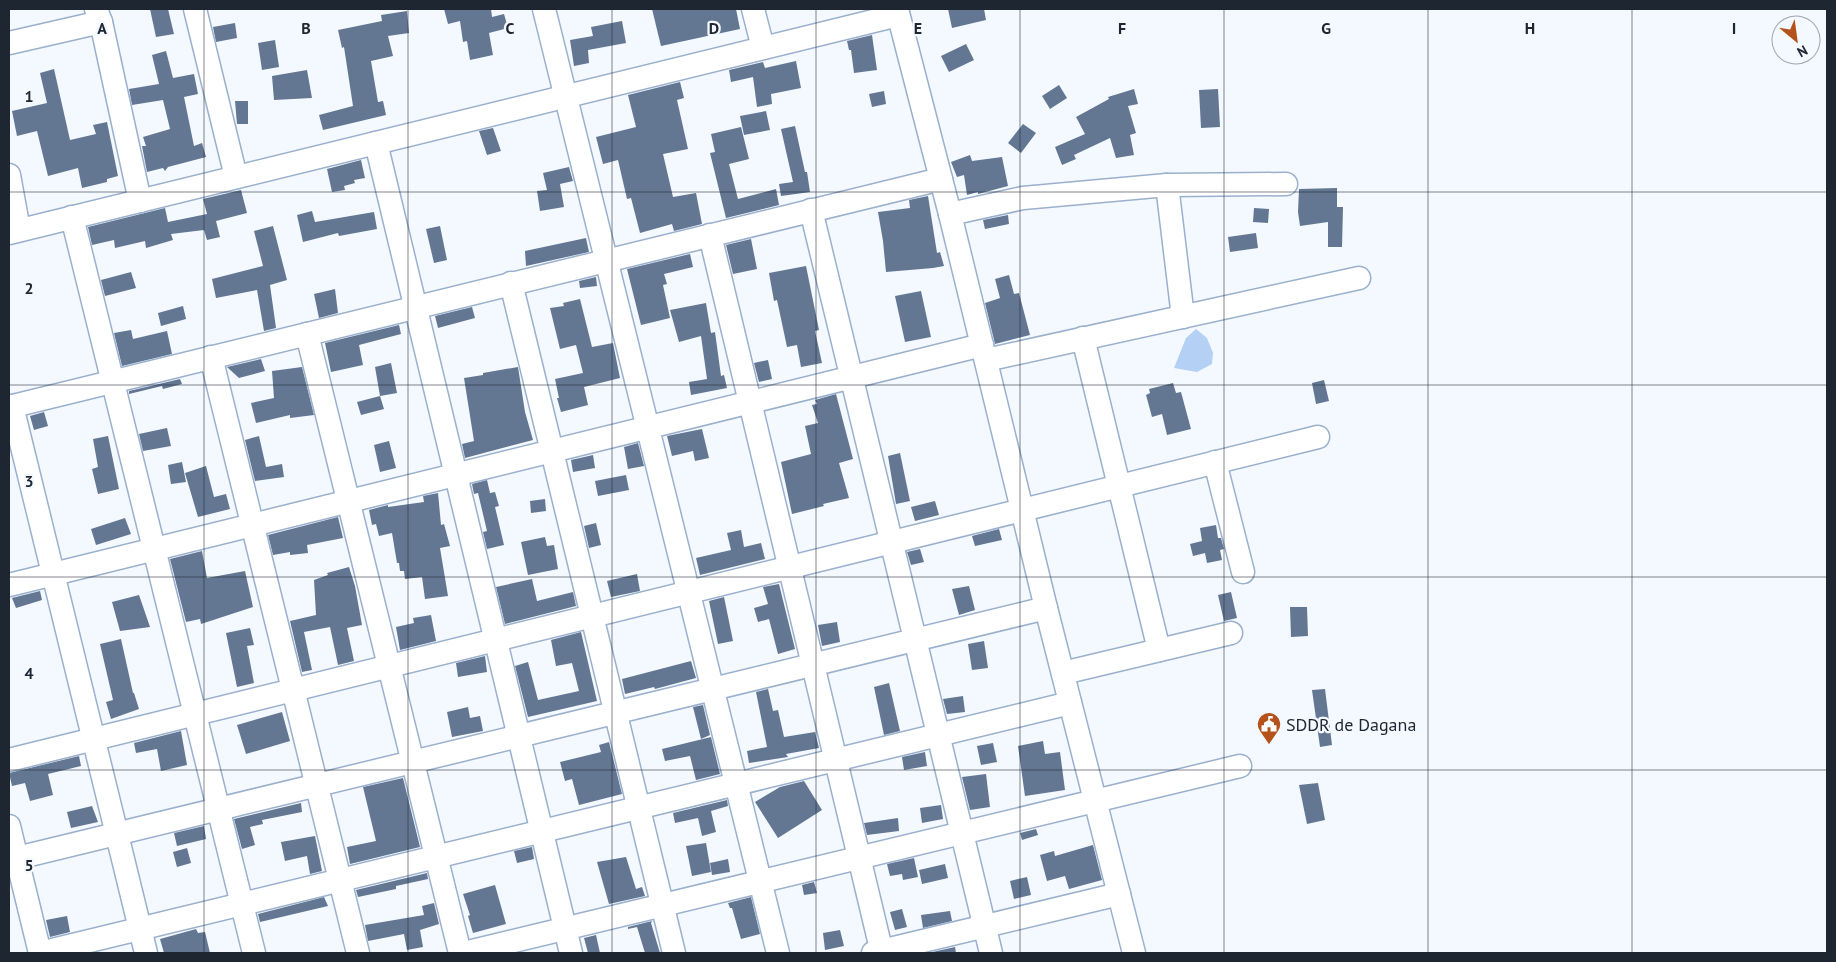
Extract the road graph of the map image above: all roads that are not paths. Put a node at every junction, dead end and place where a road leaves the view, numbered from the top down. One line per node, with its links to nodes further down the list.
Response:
1 (195, 9): 11 (street)
2 (544, 9): 8 (street)
3 (753, 9): 7 (street)
4 (898, 12): 7 (street); 12 (street)
5 (99, 16): 6 (street); 15 (street)
6 (9, 43)
7 (763, 48): 8 (street)
8 (566, 97): 9 (street); 21 (street)
9 (376, 143): 11 (street); 24 (street)
10 (9, 174): 19 (street)
11 (236, 178): 15 (street)
12 (941, 178): 16 (street); 17 (street)
13 (1286, 184): 14 (street)
14 (1167, 185): 17 (street); 25 (street)
15 (140, 201): 18 (street)
16 (811, 210): 20 (street); 30 (street)
17 (950, 214): 28 (street)
18 (72, 218): 19 (street); 31 (street)
19 (14, 232)
20 (710, 235): 21 (street); 32 (street)
21 (606, 260): 23 (street); 34 (street)
22 (1359, 278): 25 (street)
23 (511, 284): 24 (street); 36 (street)
24 (415, 307): 26 (street); 38 (street)
25 (1183, 317): 27 (street)
26 (307, 334): 29 (street); 40 (street)
27 (1084, 338): 28 (street); 39 (street)
28 (984, 352): 30 (street); 41 (street)
29 (211, 357): 31 (street); 42 (street)
30 (851, 377): 32 (street); 43 (street)
31 (113, 381): 33 (street); 44 (street)
32 (750, 402): 34 (street); 45 (street)
33 (10, 406): 47 (street)
34 (648, 428): 36 (street); 49 (street)
35 (1318, 437): 37 (street)
36 (552, 451): 38 (street); 51 (street)
37 (1215, 462): 39 (street); 46 (street)
38 (456, 475): 40 (street); 53 (street)
39 (1119, 486): 41 (street); 55 (street)
40 (348, 501): 42 (street); 57 (street)
41 (1022, 510): 43 (street); 50 (street)
42 (252, 525): 44 (street); 60 (street)
43 (891, 542): 45 (street); 54 (street)
44 (154, 549): 47 (street); 63 (street)
45 (789, 567): 49 (street); 56 (street)
46 (1243, 572)
47 (53, 574): 48 (street); 66 (street)
48 (9, 585)
49 (689, 592): 51 (street); 59 (street)
50 (1046, 608): 54 (street); 58 (street)
51 (592, 616): 53 (street); 62 (street)
52 (1232, 633): 55 (street)
53 (495, 640): 57 (street); 65 (street)
54 (915, 640): 56 (street); 64 (street)
55 (1159, 650): 58 (street)
56 (812, 664): 59 (street); 68 (street)
57 (389, 666): 60 (street); 69 (street)
58 (1063, 672): 61 (street)
59 (713, 689): 62 (street); 71 (street)
60 (293, 690): 63 (street); 72 (street)
61 (1070, 702): 64 (street); 73 (street)
62 (616, 712): 65 (street); 74 (street)
63 (195, 714): 66 (street); 75 (street)
64 (938, 735): 68 (street); 78 (street)
65 (518, 736): 69 (street); 77 (street)
66 (93, 739): 67 (street); 79 (street)
67 (9, 760)
68 (836, 760): 71 (street); 81 (street)
69 (412, 762): 72 (street); 80 (street)
70 (1240, 766): 73 (street)
71 (736, 784): 74 (street); 84 (street)
72 (317, 785): 75 (street); 83 (street)
73 (1096, 801): 78 (street); 85 (street)
74 (639, 808): 77 (street); 87 (street)
75 (218, 809): 79 (street); 86 (street)
76 (9, 826): 82 (street)
77 (541, 831): 80 (street); 90 (street)
78 (962, 833): 81 (street); 88 (street)
79 (117, 834): 82 (street); 89 (street)
80 (436, 857): 83 (street); 95 (street)
81 (859, 858): 84 (street); 100 (street)
82 (13, 859): 91 (street)
83 (340, 880): 86 (street); 94 (street)
84 (761, 882): 87 (street); 99 (street)
85 (1119, 894): 88 (street); 102 (street)
86 (242, 904): 89 (street); 93 (street)
87 (663, 905): 90 (street); 98 (street)
88 (984, 926): 100 (street); 101 (street)
89 (140, 929): 91 (street); 92 (street)
90 (565, 929): 96 (street); 97 (street)
91 (40, 953)
92 (146, 953)
93 (254, 953)
94 (358, 953)
95 (460, 953)
96 (464, 953)
97 (571, 953)
98 (674, 953)
99 (778, 953)
100 (879, 953)
101 (991, 953)
102 (1134, 953)

